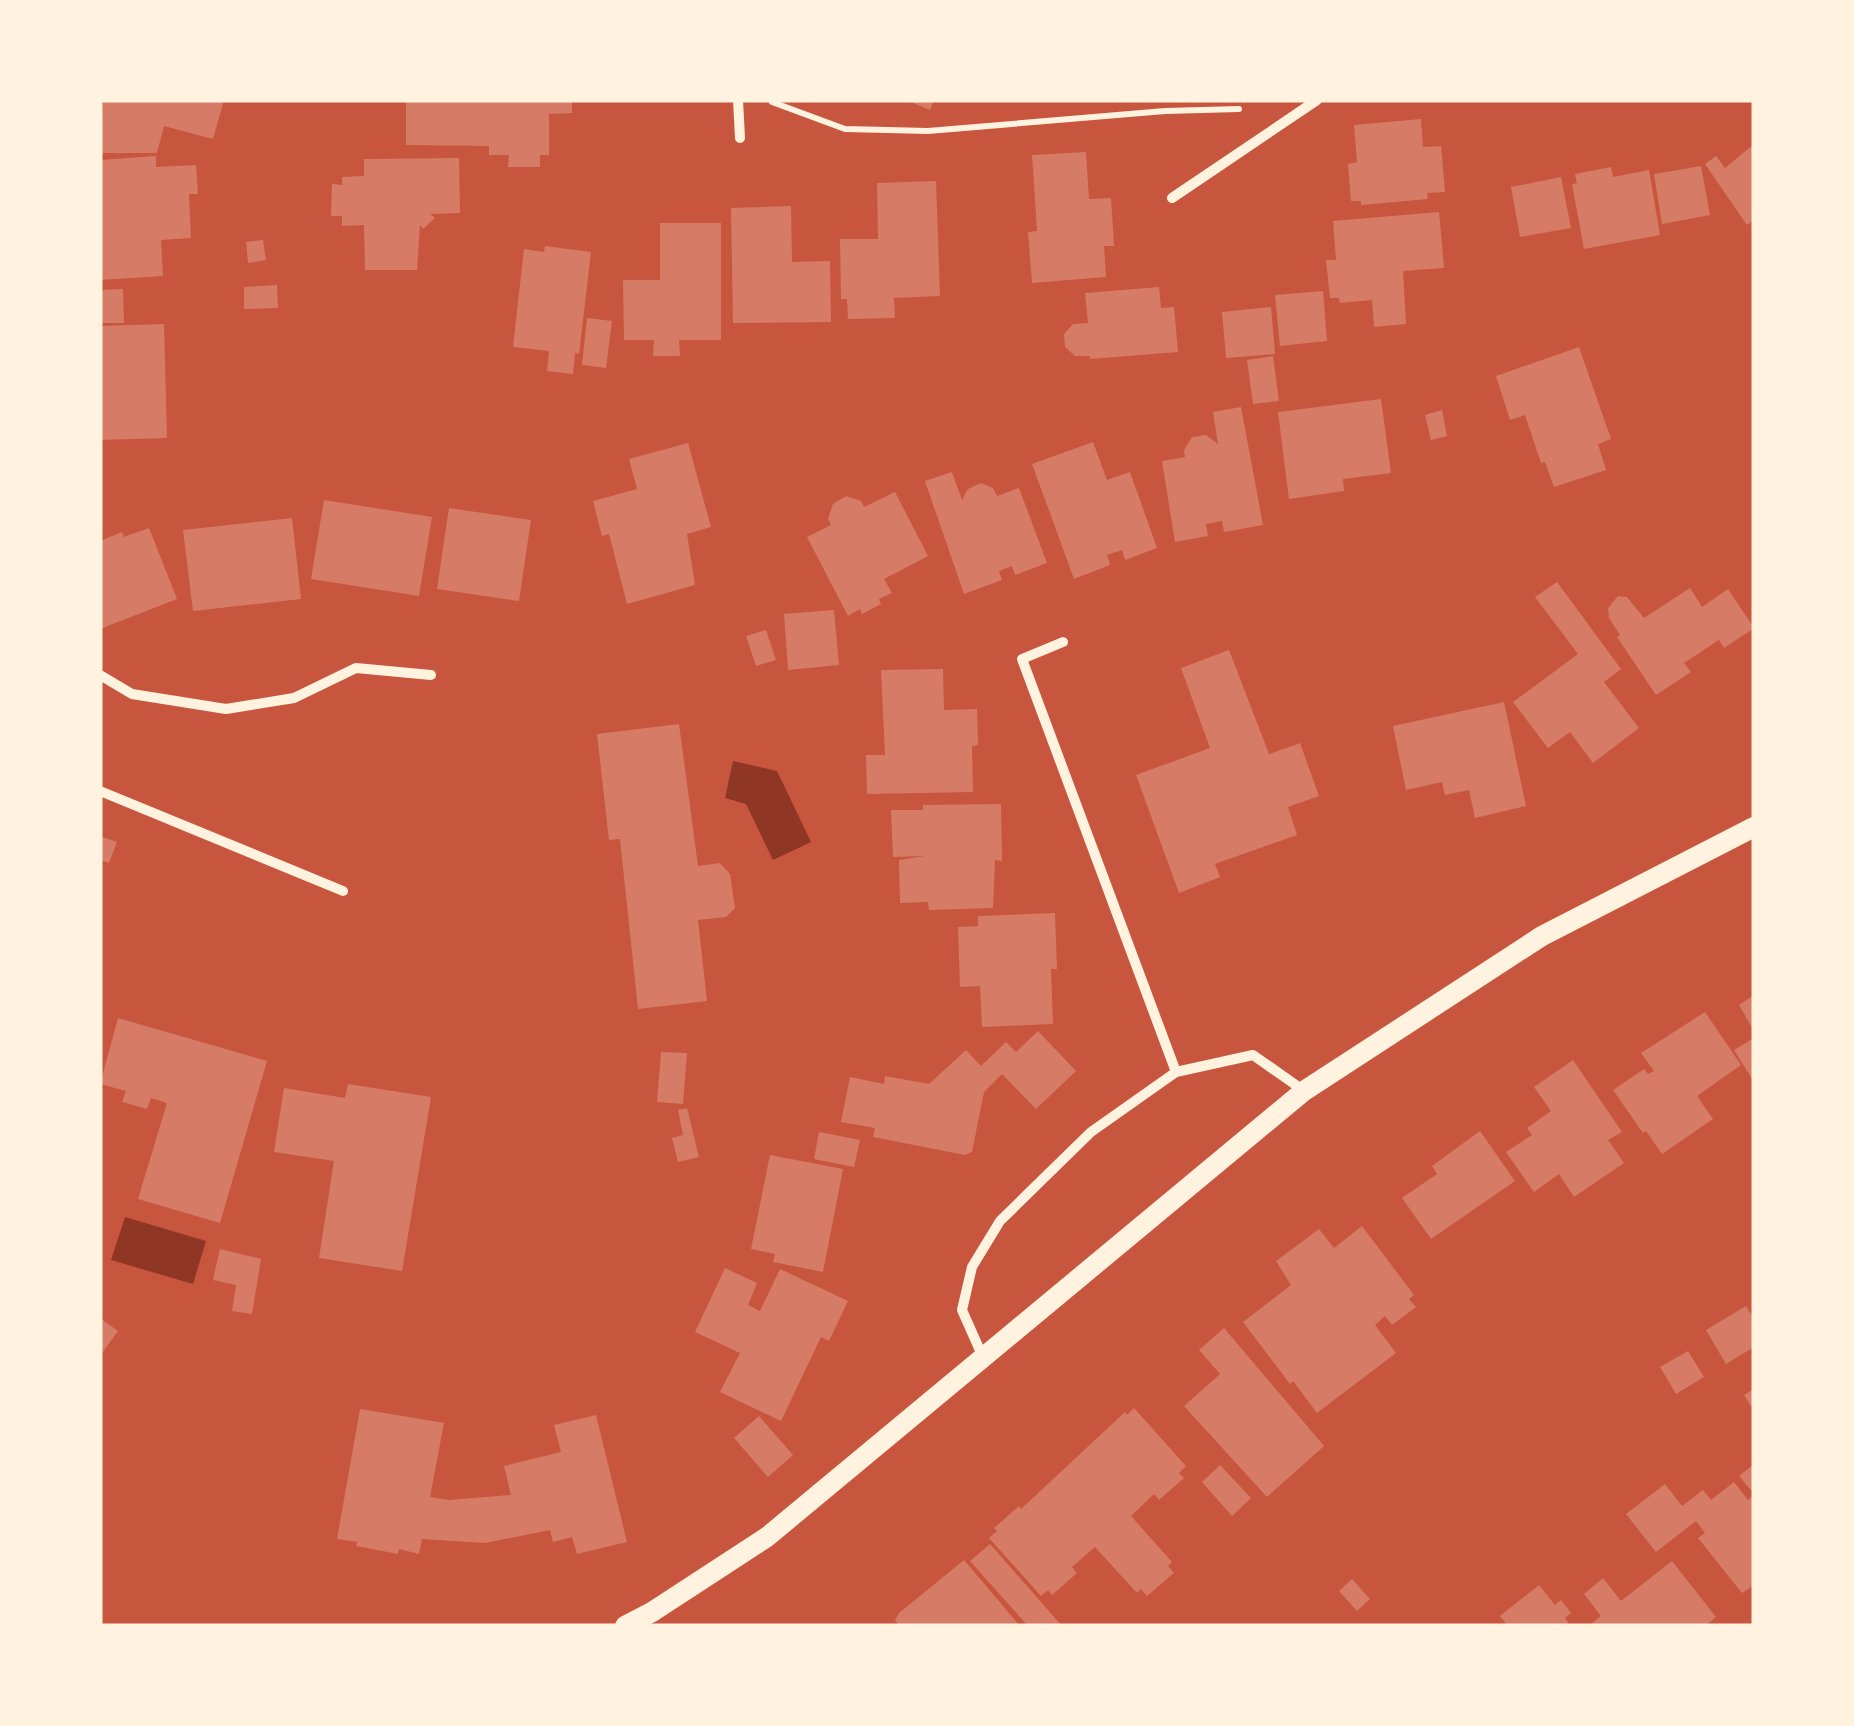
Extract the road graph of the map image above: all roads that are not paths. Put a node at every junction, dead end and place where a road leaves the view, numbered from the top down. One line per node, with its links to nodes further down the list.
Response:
1 (738, 100): 3 (street)
2 (1317, 100): 4 (street)
3 (740, 138)
4 (1172, 198)
5 (1063, 642): 11 (street)
6 (100, 675): 7 (street)
7 (431, 675)
8 (100, 791): 10 (street)
9 (1754, 827): 12 (main road)
10 (343, 891)
11 (1176, 1072): 12 (street); 13 (street)
12 (1304, 1092): 13 (main road)
13 (982, 1356): 14 (main road)
14 (625, 1626)

